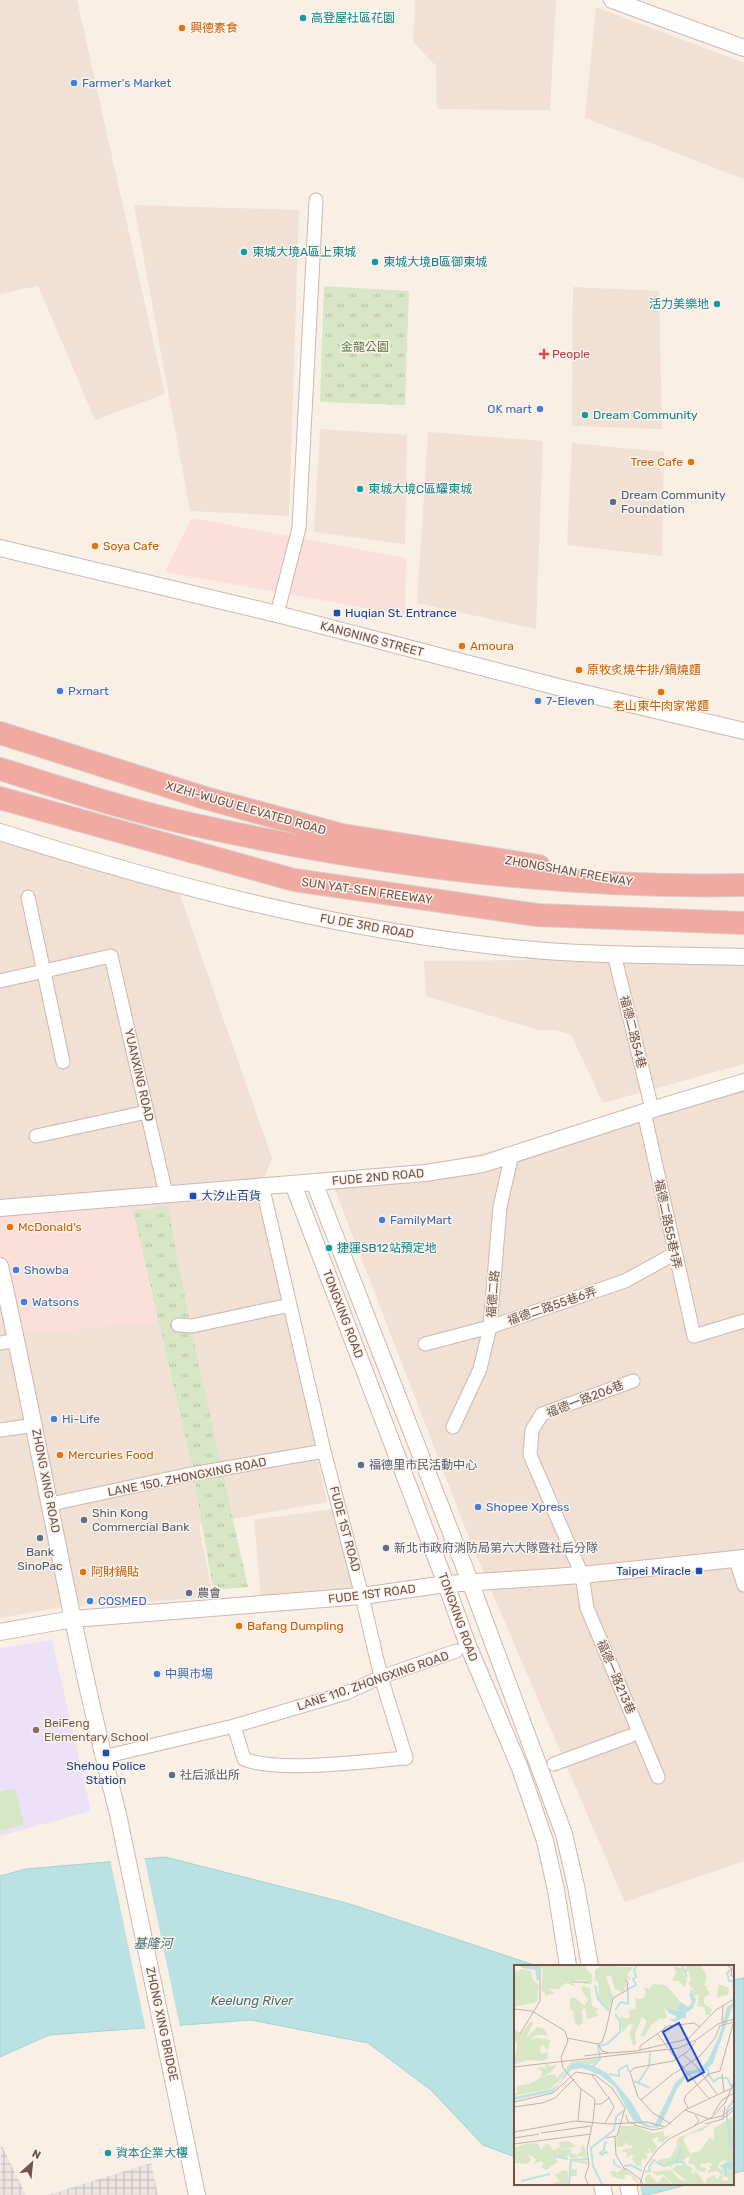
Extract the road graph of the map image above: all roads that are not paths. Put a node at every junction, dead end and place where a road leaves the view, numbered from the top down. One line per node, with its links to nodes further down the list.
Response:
1 (612, 0): 2 (street)
2 (744, 48)
3 (316, 200): 5 (street)
4 (0, 548): 5 (street, KANGNING STREET)
5 (277, 614): 6 (street, KANGNING STREET)
6 (744, 731)
7 (0, 733): 11 (highway, XIZHI-WUGU ELEVATED ROAD)
8 (0, 769): 12 (highway)
9 (0, 798): 15 (highway, SUN YAT-SEN FREEWAY)
10 (0, 832): 16 (street, FU DE 3RD ROAD)
11 (497, 859): 12 (highway, ZHONGSHAN FREEWAY)
12 (640, 884): 13 (highway)
13 (744, 885)
14 (28, 897): 18 (street)
15 (744, 923)
16 (614, 954): 17 (street, FU DE 3RD ROAD); 22 (street, 福德二路54巷)
17 (744, 956)
18 (45, 971): 19 (street); 20 (street); 23 (street, YUANXING ROAD)
19 (0, 981)
20 (63, 1062)
21 (744, 1082): 22 (street, FUDE 2ND ROAD)
22 (648, 1110): 25 (street, FUDE 2ND ROAD); 31 (street, 福德二路55巷1弄)
23 (147, 1112): 24 (street); 29 (street, YUANXING ROAD)
24 (36, 1136)
25 (512, 1154): 26 (street, FUDE 2ND ROAD); 36 (street, 福德二路)
26 (314, 1182): 27 (street, FUDE 2ND ROAD); 49 (street, TONGXING ROAD)
27 (293, 1184): 28 (street, FUDE 2ND ROAD); 48 (street, TONGXING ROAD)
28 (262, 1185): 29 (street, FUDE 2ND ROAD); 33 (street, FUDE 1ST ROAD)
29 (166, 1194): 30 (street, FUDE 2ND ROAD)
30 (0, 1208)
31 (674, 1254): 34 (street, 福德二路55巷1弄); 36 (street, 福德二路55巷6弄)
32 (0, 1266): 37 (street, ZHONG XING ROAD)
33 (290, 1305): 35 (street); 44 (street, FUDE 1ST ROAD)
34 (744, 1321)
35 (178, 1325)
36 (490, 1327): 39 (street, 福德二路55巷6弄); 42 (street, 福德二路)
37 (17, 1340): 38 (street); 41 (street, ZHONG XING ROAD)
38 (0, 1343)
39 (425, 1344)
40 (633, 1381): 47 (street, 福德一路206巷)
41 (34, 1425): 43 (street); 45 (street, ZHONG XING ROAD)
42 (453, 1427)
43 (0, 1430)
44 (324, 1450): 45 (street, LANE 150, ZHONGXING ROAD); 51 (street, FUDE 1ST ROAD)
45 (51, 1504): 52 (street, ZHONG XING ROAD)
46 (740, 1559): 47 (street, FUDE 1ST ROAD); 50 (street)
47 (582, 1574): 49 (street, FUDE 1ST ROAD); 60 (street, 福德一路213巷)
48 (446, 1584): 49 (street, FUDE 1ST ROAD); 51 (street, FUDE 1ST ROAD); 62 (street, TONGXING ROAD)
49 (472, 1584): 63 (street, TONGXING ROAD)
50 (744, 1585)
51 (362, 1596): 52 (street, FUDE 1ST ROAD); 55 (street, FUDE 1ST ROAD)
52 (73, 1619): 53 (street, FUDE 1ST ROAD); 58 (street, ZHONG XING ROAD)
53 (0, 1632)
54 (456, 1651): 55 (street, LANE 110, ZHONGXING ROAD)
55 (381, 1678): 56 (street, LANE 110, ZHONGXING ROAD); 56 (street, FUDE 1ST ROAD)
56 (234, 1726): 58 (street, LANE 110, ZHONGXING ROAD)
57 (630, 1736): 59 (street)
58 (103, 1757): 61 (street, ZHONG XING ROAD)
59 (554, 1764)
60 (658, 1777)
61 (118, 1814): 66 (street, ZHONG XING BRIDGE)
62 (568, 1965)
63 (590, 1965)
64 (602, 2185): 67 (street)
65 (628, 2185): 68 (street)
66 (197, 2195)
67 (604, 2195)
68 (630, 2195)

